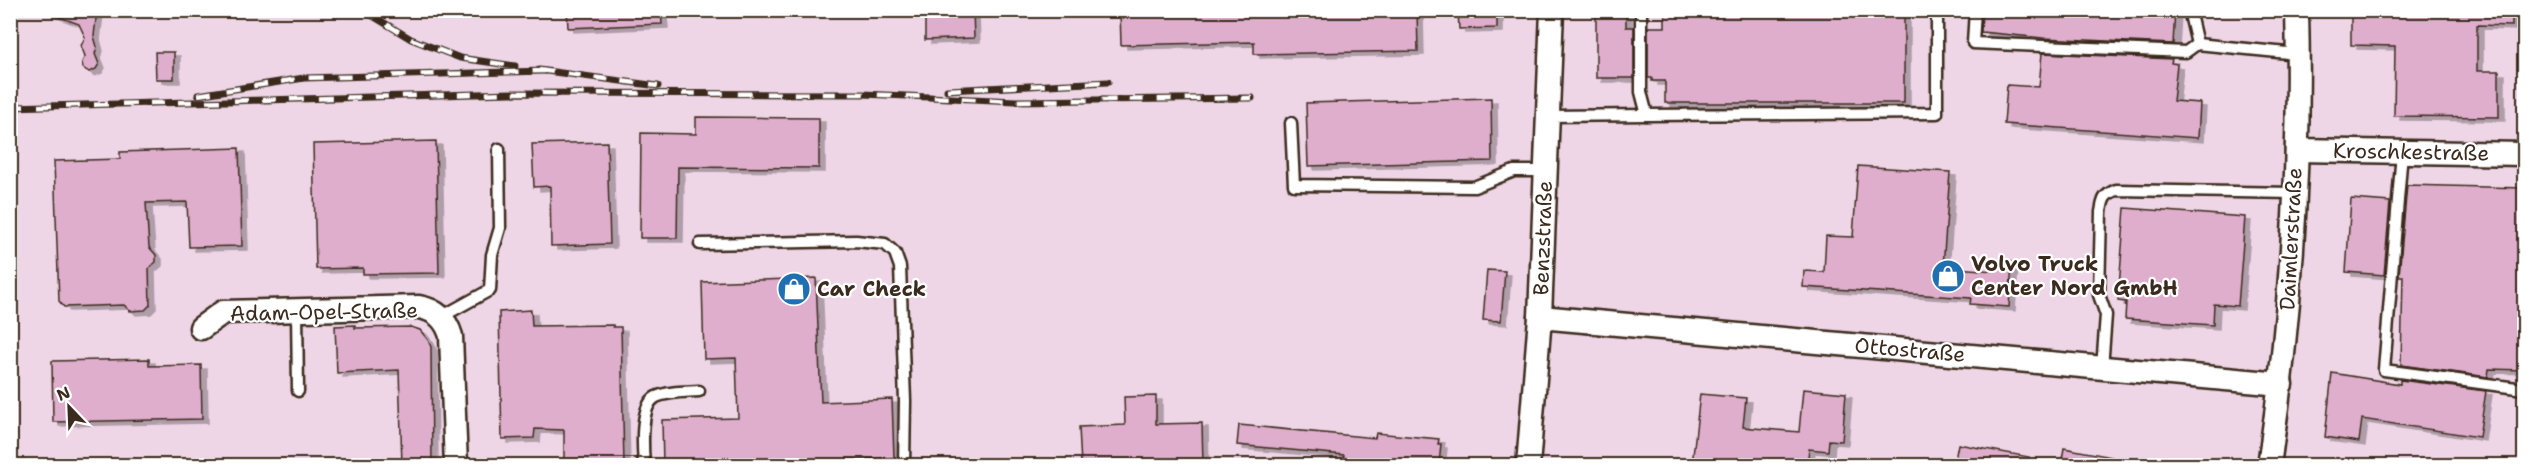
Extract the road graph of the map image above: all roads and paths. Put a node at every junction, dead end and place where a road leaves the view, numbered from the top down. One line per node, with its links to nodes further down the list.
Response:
1 (1552, 10): 10 (street, Benzstraße)
2 (1641, 10): 9 (lane)
3 (1937, 10): 9 (lane)
4 (1975, 10): 7 (lane)
5 (2189, 10): 7 (lane)
6 (2297, 10): 8 (street, Daimlerstraße)
7 (2197, 45): 8 (lane)
8 (2298, 54): 13 (street, Daimlerstraße)
9 (1647, 115): 10 (lane)
10 (1548, 116): 16 (street, Benzstraße)
11 (1291, 123): 16 (lane)
12 (499, 149): 20 (lane)
13 (2297, 150): 14 (street, Kroschkestraße); 17 (street, Daimlerstraße)
14 (2402, 152): 15 (street, Kroschkestraße); 25 (lane)
15 (2524, 154)
16 (1546, 171): 21 (street, Benzstraße)
17 (2295, 193): 23 (lane); 24 (street, Daimlerstraße)
18 (700, 244): 30 (lane)
19 (297, 310): 20 (street, Adam-Opel-Straße); 22 (street, Adam-Opel-Straße); 26 (lane)
20 (441, 317): 28 (street, Adam-Opel-Straße)
21 (1540, 317): 23 (street, Ottostraße); 31 (street, Benzstraße)
22 (201, 328)
23 (2102, 368): 24 (street, Ottostraße)
24 (2281, 384): 32 (street, Daimlerstraße)
25 (2524, 389)
26 (298, 391)
27 (699, 391): 29 (lane)
28 (456, 465)
29 (644, 465)
30 (904, 465)
31 (1528, 465)
32 (2269, 465)

